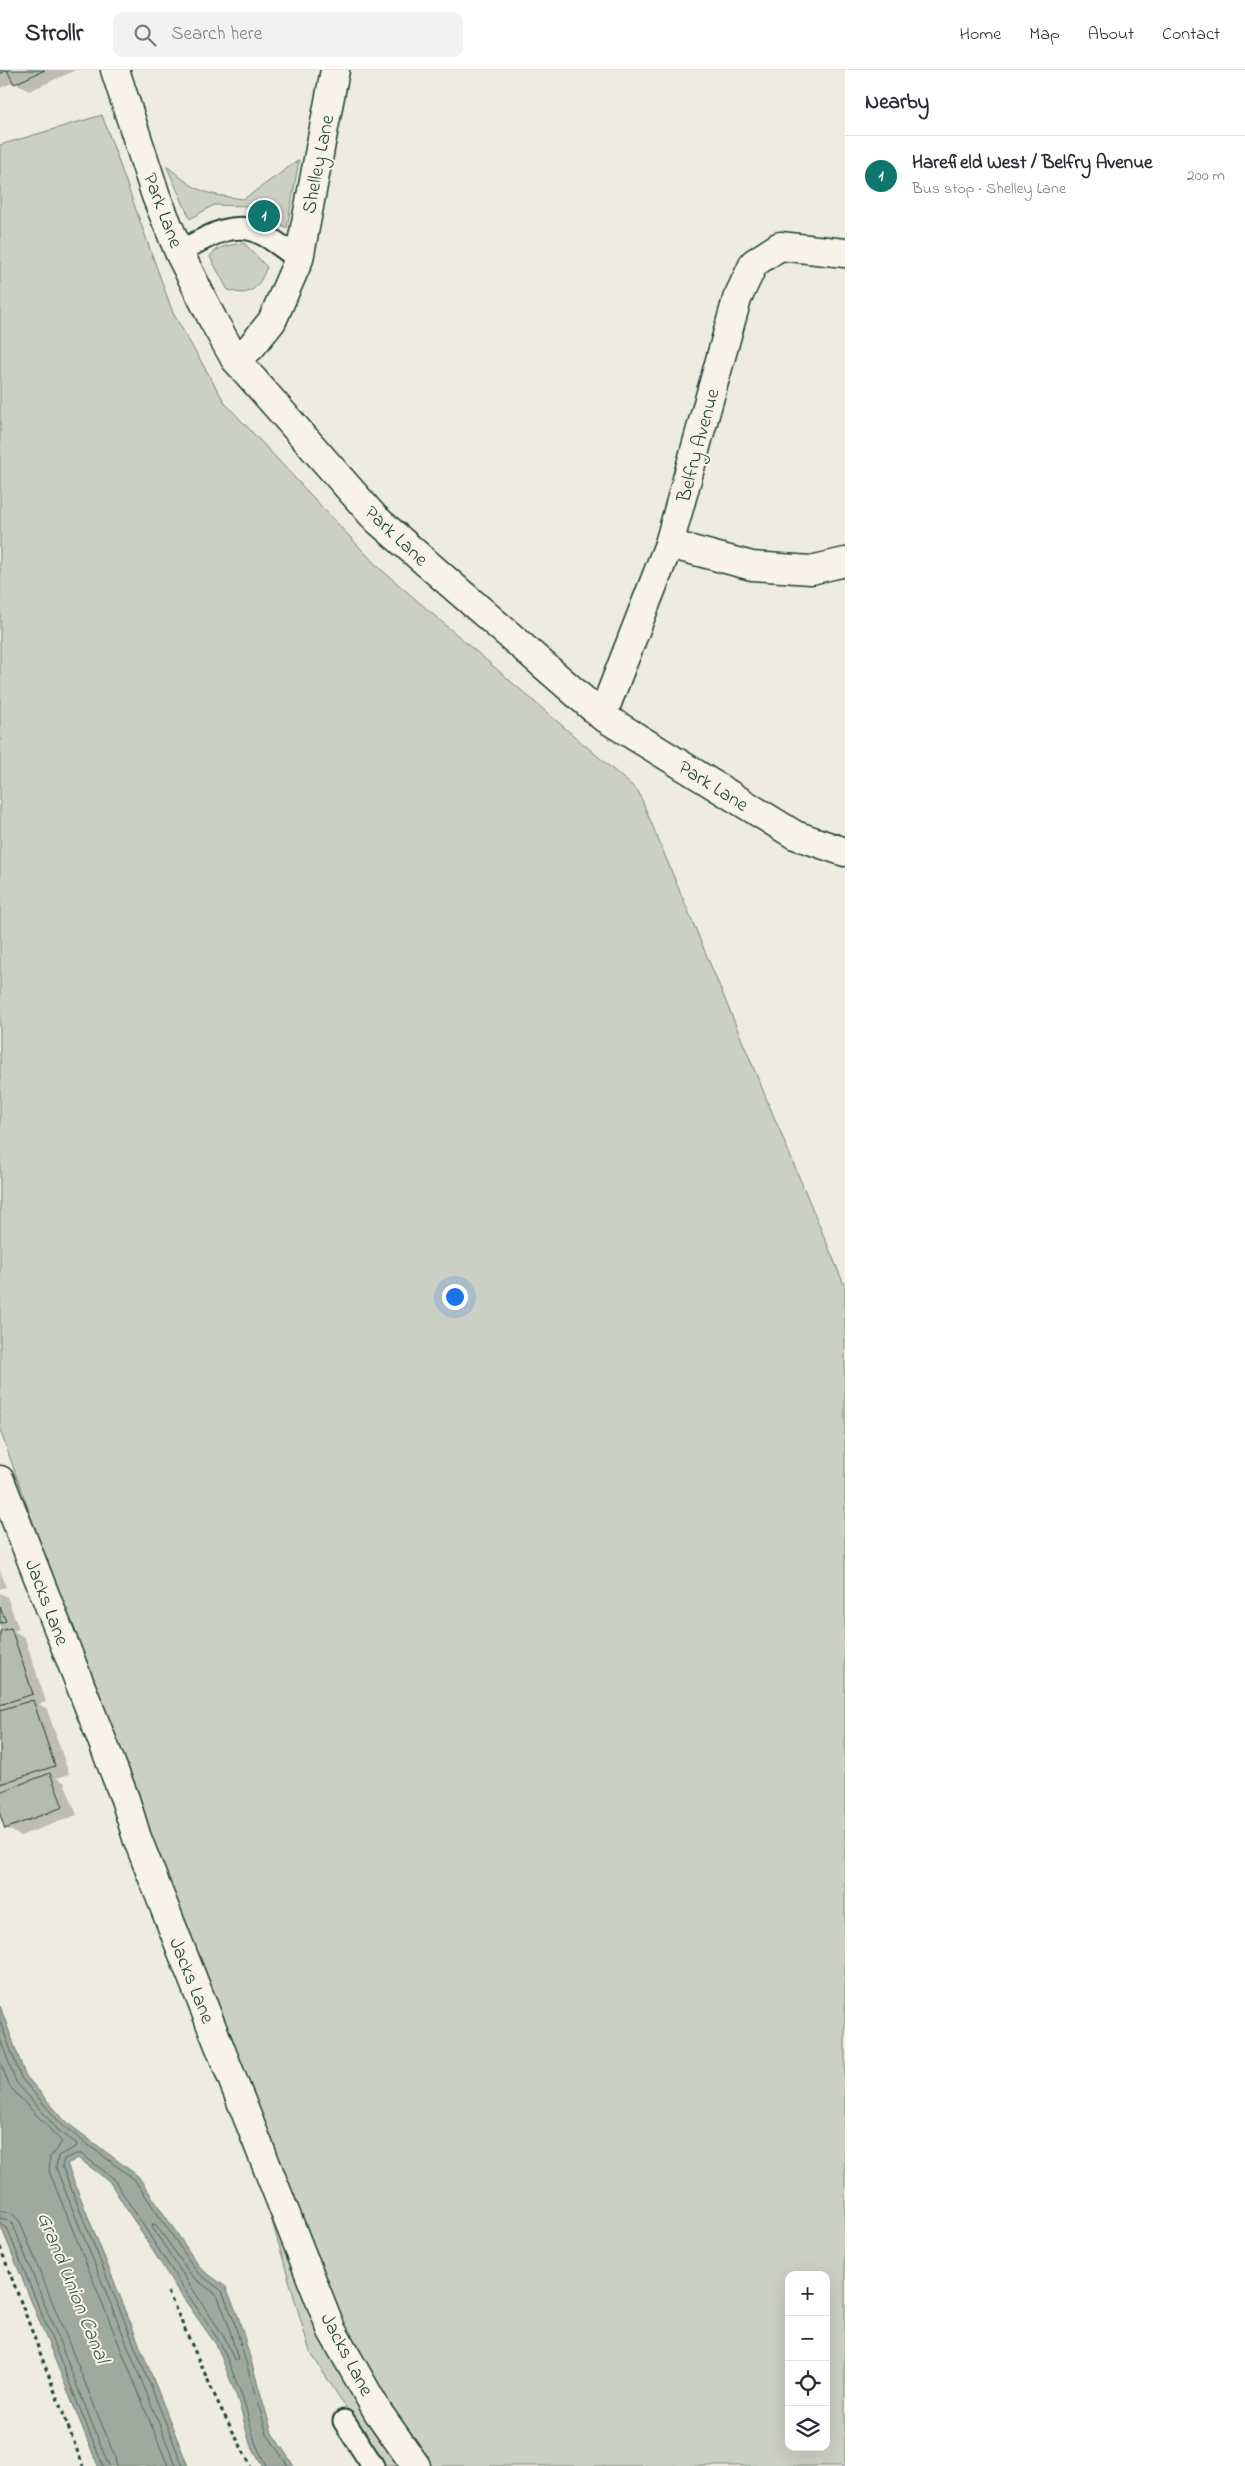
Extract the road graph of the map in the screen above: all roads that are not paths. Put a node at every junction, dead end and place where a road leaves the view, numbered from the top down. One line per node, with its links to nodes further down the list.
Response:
1 (115, 70): 3 (street, Park Lane)
2 (336, 70): 5 (street, Shelley Lane)
3 (179, 252): 5 (lane); 6 (street, Park Lane)
4 (845, 253): 7 (street, Belfry Avenue)
5 (299, 259): 6 (street, Shelley Lane)
6 (235, 359): 9 (street, Park Lane)
7 (670, 544): 8 (street); 9 (street, Belfry Avenue)
8 (844, 565)
9 (602, 716): 10 (street, Park Lane)
10 (845, 852)
11 (0, 1480): 14 (street, Jacks Lane)
12 (344, 2421): 13 (lane)
13 (373, 2466)
14 (416, 2466)

